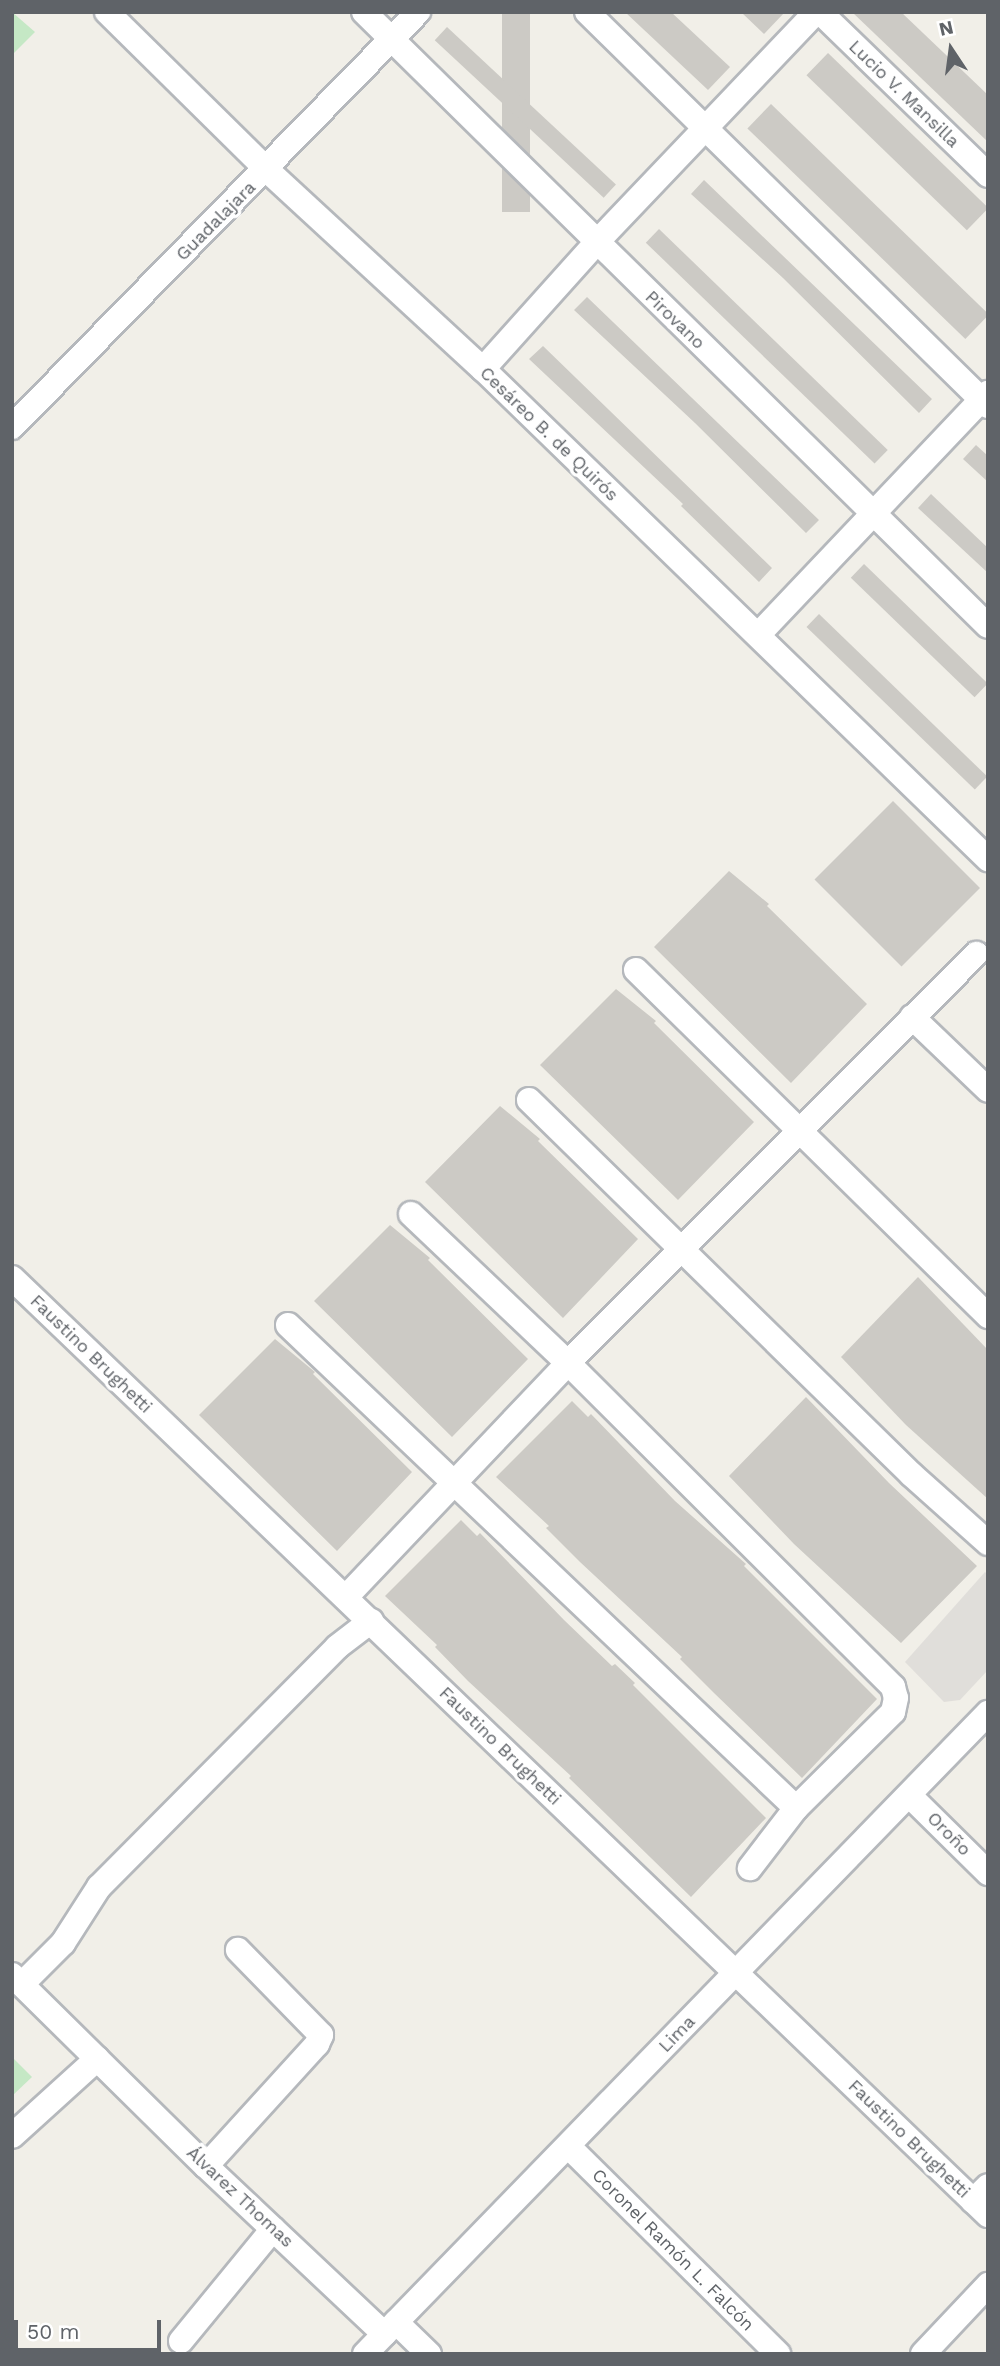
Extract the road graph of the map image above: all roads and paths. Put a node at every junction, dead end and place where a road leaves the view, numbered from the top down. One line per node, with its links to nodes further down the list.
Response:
1 (107, 12): 8 (street, Cesáreo B. de Quirós)
2 (364, 12): 6 (street, Pirovano)
3 (418, 12): 6 (street, Guadalajara)
4 (587, 12): 7 (street)
5 (818, 12): 7 (street); 9 (street, Lucio V. Mansilla)
6 (391, 40): 8 (street, Guadalajara); 10 (street, Pirovano)
7 (705, 129): 10 (street); 12 (street)
8 (267, 170): 11 (street, Cesáreo B. de Quirós); 13 (street, Guadalajara)
9 (988, 175)
10 (596, 243): 11 (street); 14 (street, Pirovano)
11 (483, 369): 16 (street, Cesáreo B. de Quirós)
12 (986, 400): 14 (street)
13 (12, 428)
14 (872, 513): 15 (street, Pirovano); 16 (street)
15 (988, 626)
16 (758, 635): 17 (street, Cesáreo B. de Quirós)
17 (988, 859)
18 (976, 954): 20 (street)
19 (636, 970): 23 (street)
20 (912, 1017): 21 (street); 23 (street)
21 (988, 1090)
22 (529, 1100): 25 (street)
23 (799, 1130): 25 (street); 27 (street)
24 (411, 1214): 29 (street)
25 (681, 1249): 29 (street); 31 (street)
26 (12, 1278): 32 (street, Faustino Brughetti)
27 (988, 1316)
28 (288, 1325): 30 (street)
29 (568, 1363): 30 (street); 36 (street)
30 (454, 1483): 32 (street); 36 (street)
31 (988, 1543)
32 (346, 1597): 33 (street, Faustino Brughetti)
33 (371, 1622): 40 (street, Faustino Brughetti); 41 (street)
34 (988, 1713): 35 (street, Lima)
35 (910, 1796): 38 (street, Oroño); 40 (street, Lima)
36 (796, 1808): 37 (street)
37 (750, 1868)
38 (988, 1873)
39 (238, 1950): 45 (street)
40 (736, 1973): 44 (street, Lima); 46 (street, Faustino Brughetti)
41 (17, 1979): 42 (street, Álvarez Thomas)
42 (97, 2059): 43 (street); 45 (street, Álvarez Thomas)
43 (12, 2136)
44 (569, 2146): 49 (street, Lima); 53 (street, Coronel Ramón L. Falcón)
45 (206, 2166): 47 (street, Álvarez Thomas)
46 (983, 2201)
47 (272, 2229): 49 (street, Álvarez Thomas); 50 (street)
48 (988, 2285): 54 (street)
49 (390, 2328): 51 (street, Lima); 52 (street, Álvarez Thomas)
50 (181, 2341)
51 (365, 2354)
52 (429, 2354)
53 (778, 2354)
54 (923, 2354)

